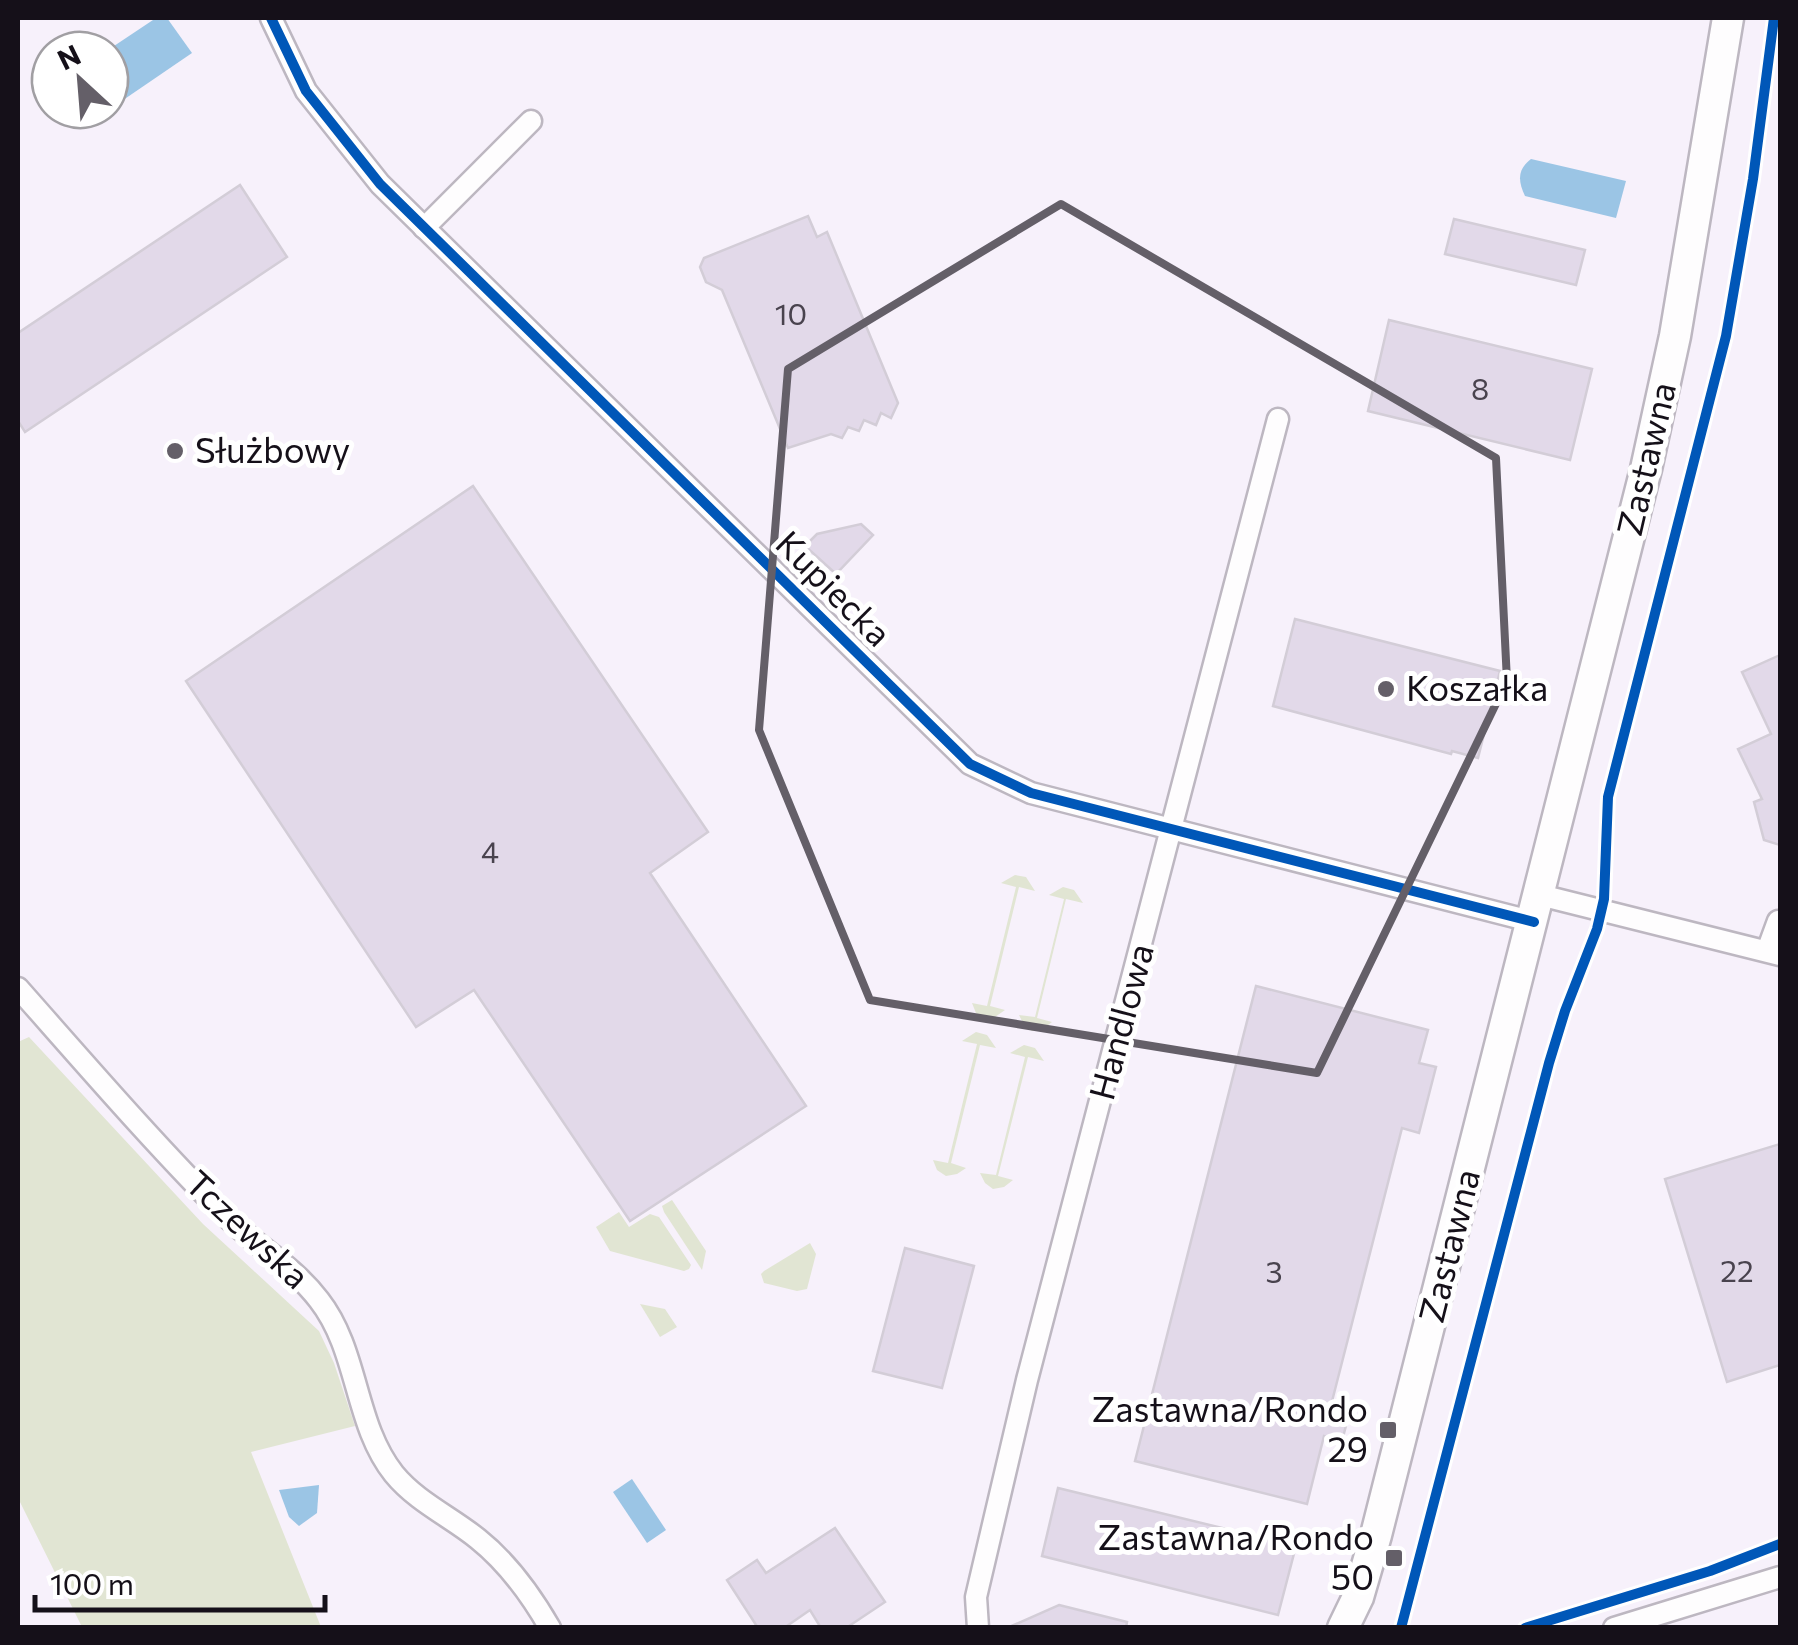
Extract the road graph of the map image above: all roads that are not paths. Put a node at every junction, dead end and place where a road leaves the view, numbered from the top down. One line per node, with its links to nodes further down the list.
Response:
1 (271, 18): 4 (street, Kupiecka)
2 (1728, 18): 7 (main road, Zastawna)
3 (532, 121): 4 (street)
4 (424, 228): 6 (street, Kupiecka)
5 (1278, 418): 6 (street, Handlowa)
6 (1172, 831): 7 (street, Kupiecka); 14 (street, Handlowa)
7 (1537, 908): 9 (street); 12 (main road, Zastawna)
8 (1778, 921): 9 (street)
9 (1774, 953)
10 (18, 988): 13 (street, Tczewska)
11 (1780, 1577): 17 (street)
12 (1358, 1597): 15 (main road, Zastawna); 16 (main road, Zastawna)
13 (550, 1628)
14 (978, 1628)
15 (1342, 1628)
16 (1363, 1628)
17 (1614, 1628)

